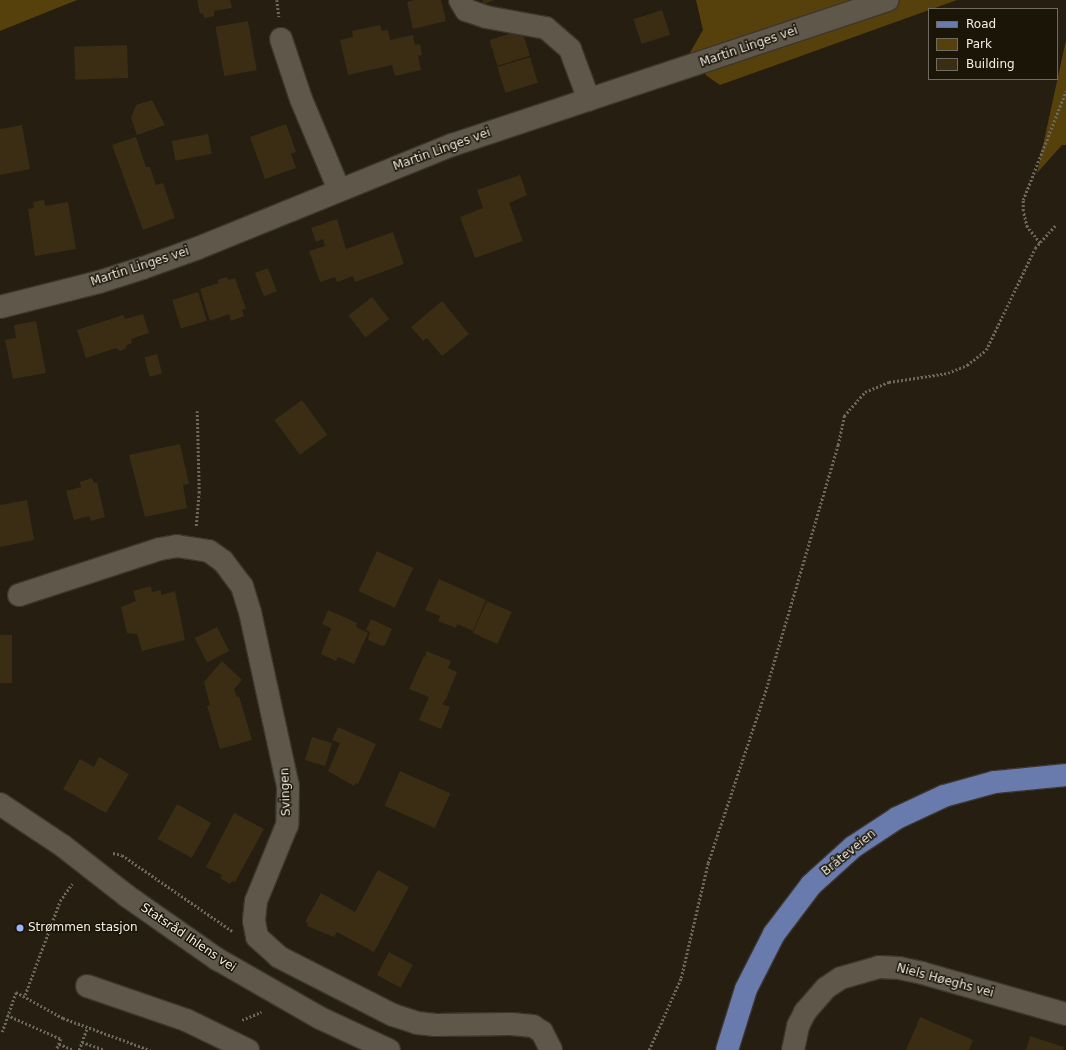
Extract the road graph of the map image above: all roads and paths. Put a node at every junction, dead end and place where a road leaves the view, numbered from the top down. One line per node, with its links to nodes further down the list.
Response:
1 (460, 0): 5 (street)
2 (888, 0): 5 (street, Martin Linges vei)
3 (281, 39): 6 (street)
4 (1066, 91): 8 (path)
5 (589, 100): 6 (street, Martin Linges vei)
6 (339, 190): 9 (street, Martin Linges vei)
7 (1055, 226): 8 (path)
8 (1040, 243): 34 (path)
9 (0, 307)
10 (197, 411): 11 (path)
11 (193, 547): 12 (street, Svingen); 17 (street, Svingen)
12 (19, 595)
13 (1066, 775): 35 (main road, Bråteveien)
14 (0, 804): 32 (street, Statsråd Ihlens vei)
15 (109, 855): 17 (path)
16 (76, 878): 19 (path)
17 (257, 937): 33 (street)
18 (87, 986): 31 (street)
19 (25, 996): 21 (path); 22 (path)
20 (1066, 1014): 36 (street, Niels Høeghs vei)
21 (7, 1015): 23 (path); 25 (path)
22 (87, 1028): 24 (path); 30 (path)
23 (2, 1032)
24 (82, 1042): 26 (path); 29 (path)
25 (59, 1044): 27 (path); 28 (path)
26 (80, 1048)
27 (57, 1049)
28 (74, 1050)
29 (104, 1050)
30 (150, 1050)
31 (248, 1050)
32 (389, 1050)
33 (551, 1050)
34 (650, 1050)
35 (727, 1050)
36 (792, 1050)

